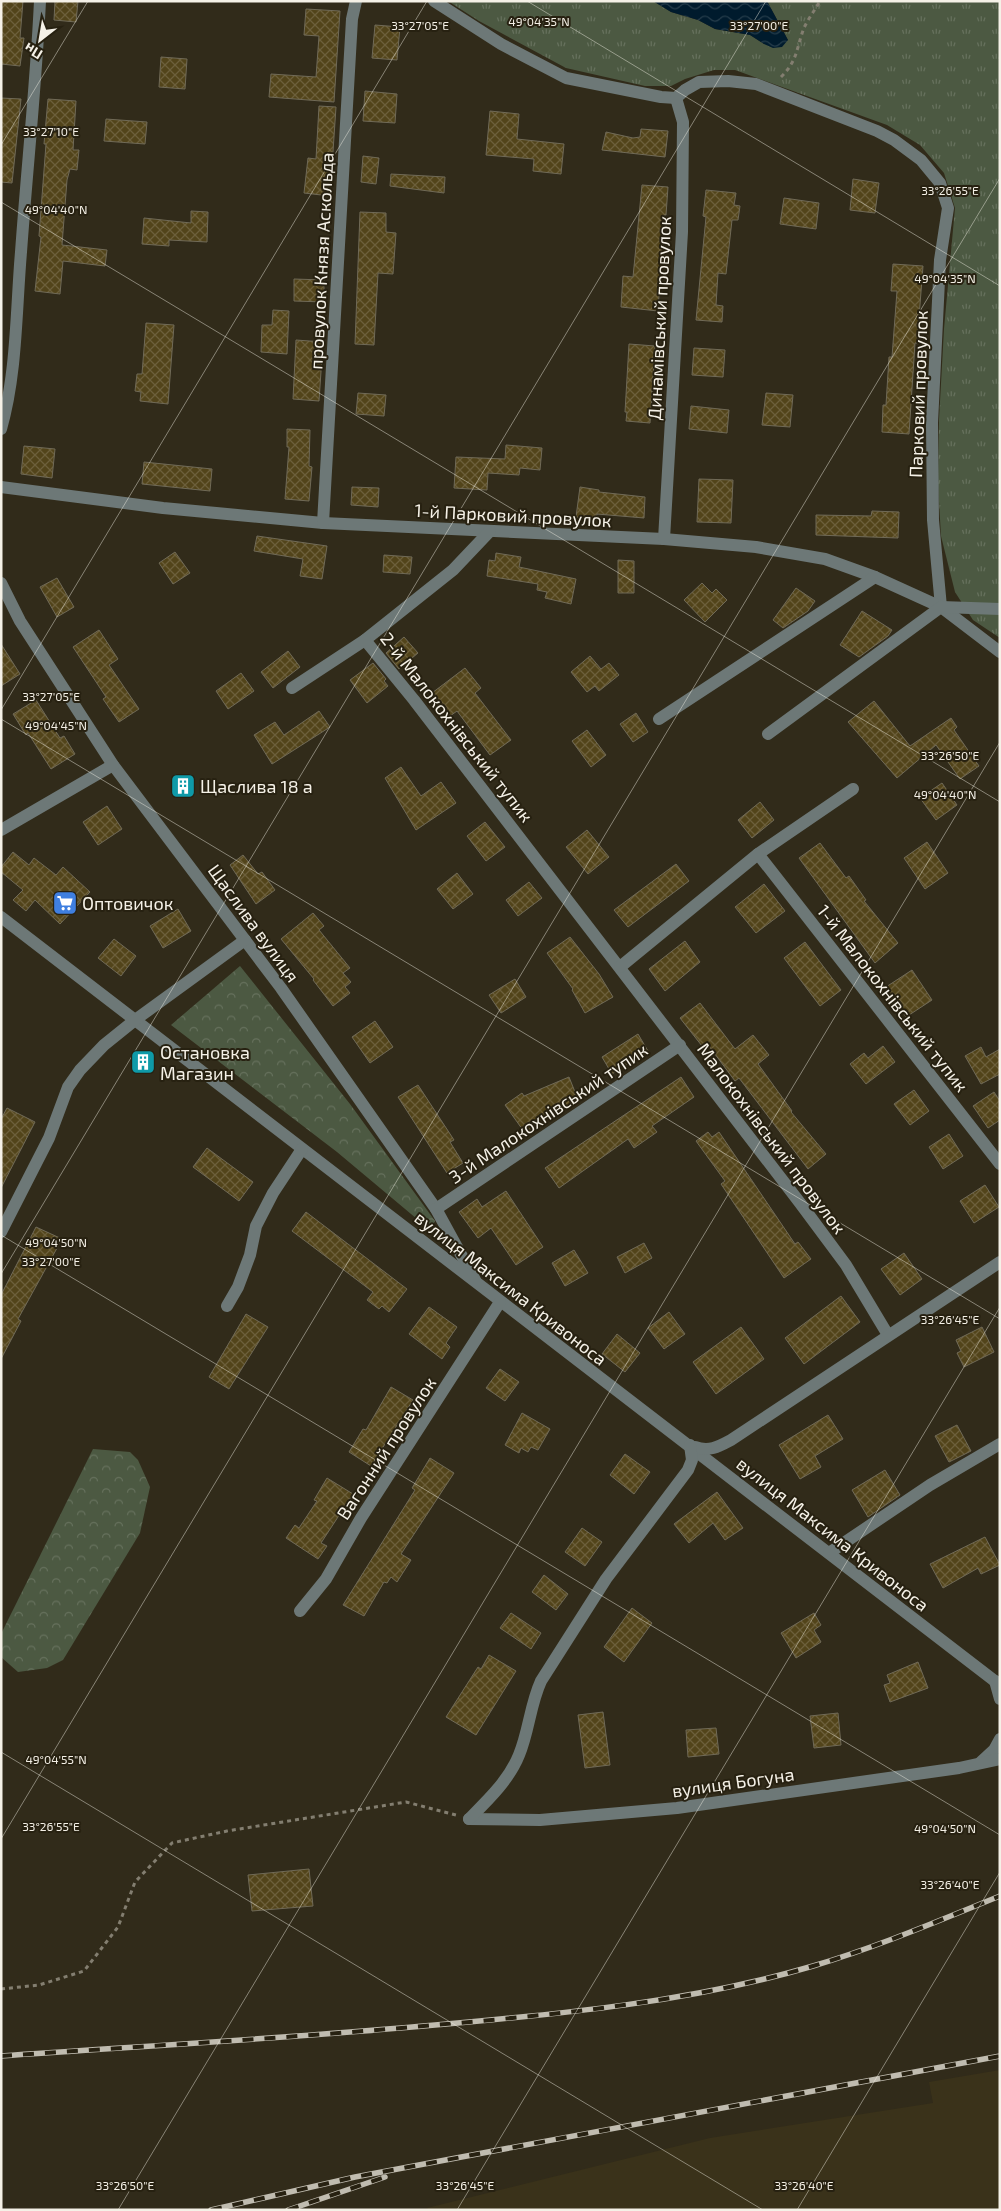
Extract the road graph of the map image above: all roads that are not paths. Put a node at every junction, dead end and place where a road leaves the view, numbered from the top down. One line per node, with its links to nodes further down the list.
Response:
1 (40, 1): 5 (street)
2 (356, 1): 7 (street, провулок Князя Аскольда)
3 (434, 1): 4 (street)
4 (676, 98): 9 (street, Динамівський провулок); 12 (street, Парковий провулок)
5 (1, 429)
6 (2, 484): 7 (street, 1-й Парковий провулок)
7 (323, 523): 8 (street, 1-й Парковий провулок)
8 (490, 531): 9 (street, 1-й Парковий провулок); 14 (street, 2-й Малокохнівський тупик)
9 (664, 539): 10 (street, 1-й Парковий провулок)
10 (875, 577): 12 (street, 1-й Парковий провулок); 17 (street)
11 (1, 583): 19 (street, Щаслива вулиця)
12 (941, 608): 13 (street); 15 (street, 1-й Парковий провулок); 18 (street)
13 (1000, 609)
14 (365, 640): 16 (street); 25 (street, 2-й Малокохнівський тупик)
15 (1000, 652)
16 (292, 688)
17 (659, 719)
18 (768, 734)
19 (113, 765): 21 (street); 24 (street, Щаслива вулиця)
20 (853, 789): 22 (street)
21 (1, 830)
22 (758, 854): 25 (street); 29 (street, 1-й Малокохнівський тупик)
23 (1, 917): 26 (street, вулиця Максима Кривоноса)
24 (245, 940): 26 (street); 30 (street, Щаслива вулиця)
25 (620, 968): 27 (street, Малокохнівський провулок)
26 (135, 1020): 28 (street, вулиця Максима Кривоноса); 31 (street)
27 (680, 1045): 30 (street, 3-й Малокохнівський тупик); 36 (street, Малокохнівський провулок)
28 (302, 1149): 33 (street, вулиця Максима Кривоноса); 35 (street)
29 (1000, 1164)
30 (436, 1209): 33 (street, Щаслива вулиця)
31 (1, 1232)
32 (1000, 1262): 36 (street)
33 (477, 1284): 34 (street, вулиця Максима Кривоноса)
34 (500, 1302): 38 (street, вулиця Максима Кривоноса); 40 (street, Вагонний провулок)
35 (227, 1306)
36 (888, 1334): 38 (street)
37 (1000, 1444): 39 (street)
38 (690, 1445): 39 (street, вулиця Максима Кривоноса); 45 (street, вулиця Богуна)
39 (830, 1553): 41 (street, вулиця Максима Кривоноса)
40 (300, 1611)
41 (997, 1683): 42 (street)
42 (1000, 1699)
43 (1000, 1739): 45 (street)
44 (1000, 1759): 45 (street, вулиця Богуна)
45 (979, 1764)

